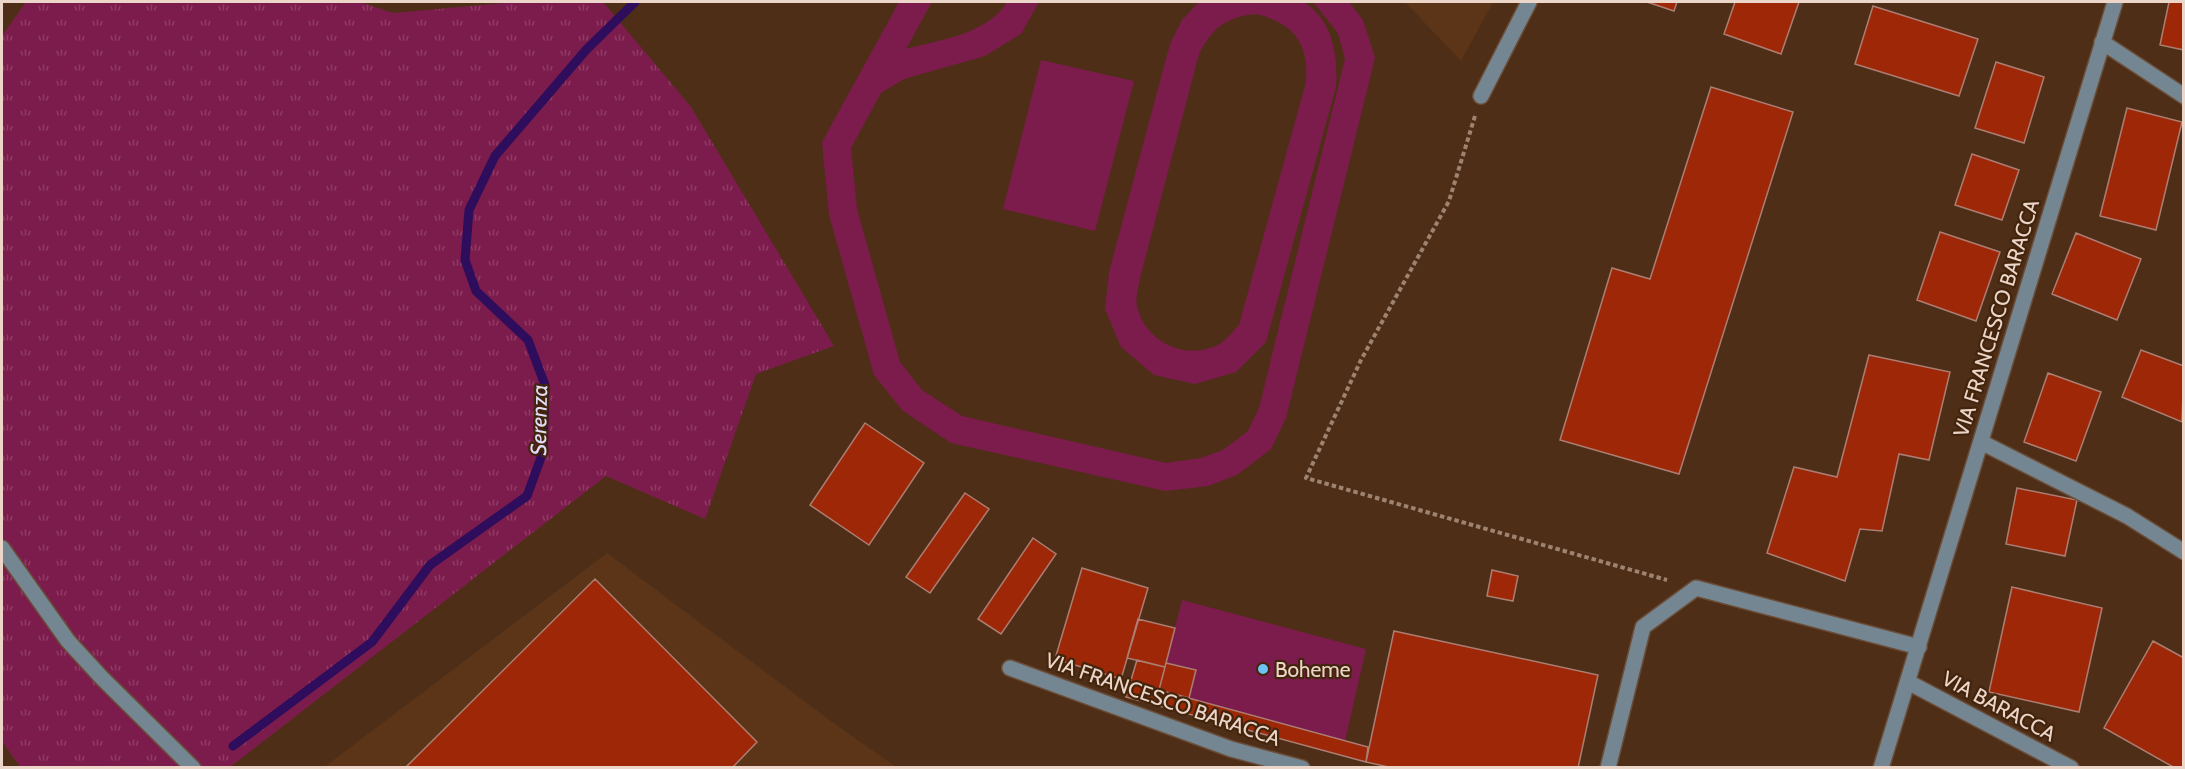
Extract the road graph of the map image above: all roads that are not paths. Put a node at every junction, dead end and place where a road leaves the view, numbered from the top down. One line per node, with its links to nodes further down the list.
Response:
1 (1528, 2): 4 (street)
2 (2115, 2): 3 (street, VIA FRANCESCO BARACCA)
3 (2102, 42): 5 (street); 6 (street, VIA FRANCESCO BARACCA)
4 (1481, 96)
5 (2184, 96)
6 (1981, 442): 8 (street); 9 (street, VIA FRANCESCO BARACCA)
7 (2, 549): 12 (street)
8 (2184, 552)
9 (1919, 647): 11 (street, VIA FRANCESCO BARACCA); 14 (street)
10 (1010, 668): 13 (street, VIA FRANCESCO BARACCA)
11 (1908, 682): 15 (street, VIA FRANCESCO BARACCA); 16 (street, VIA BARACCA)
12 (193, 768)
13 (1302, 768)
14 (1608, 768)
15 (1881, 768)
16 (2071, 768)

